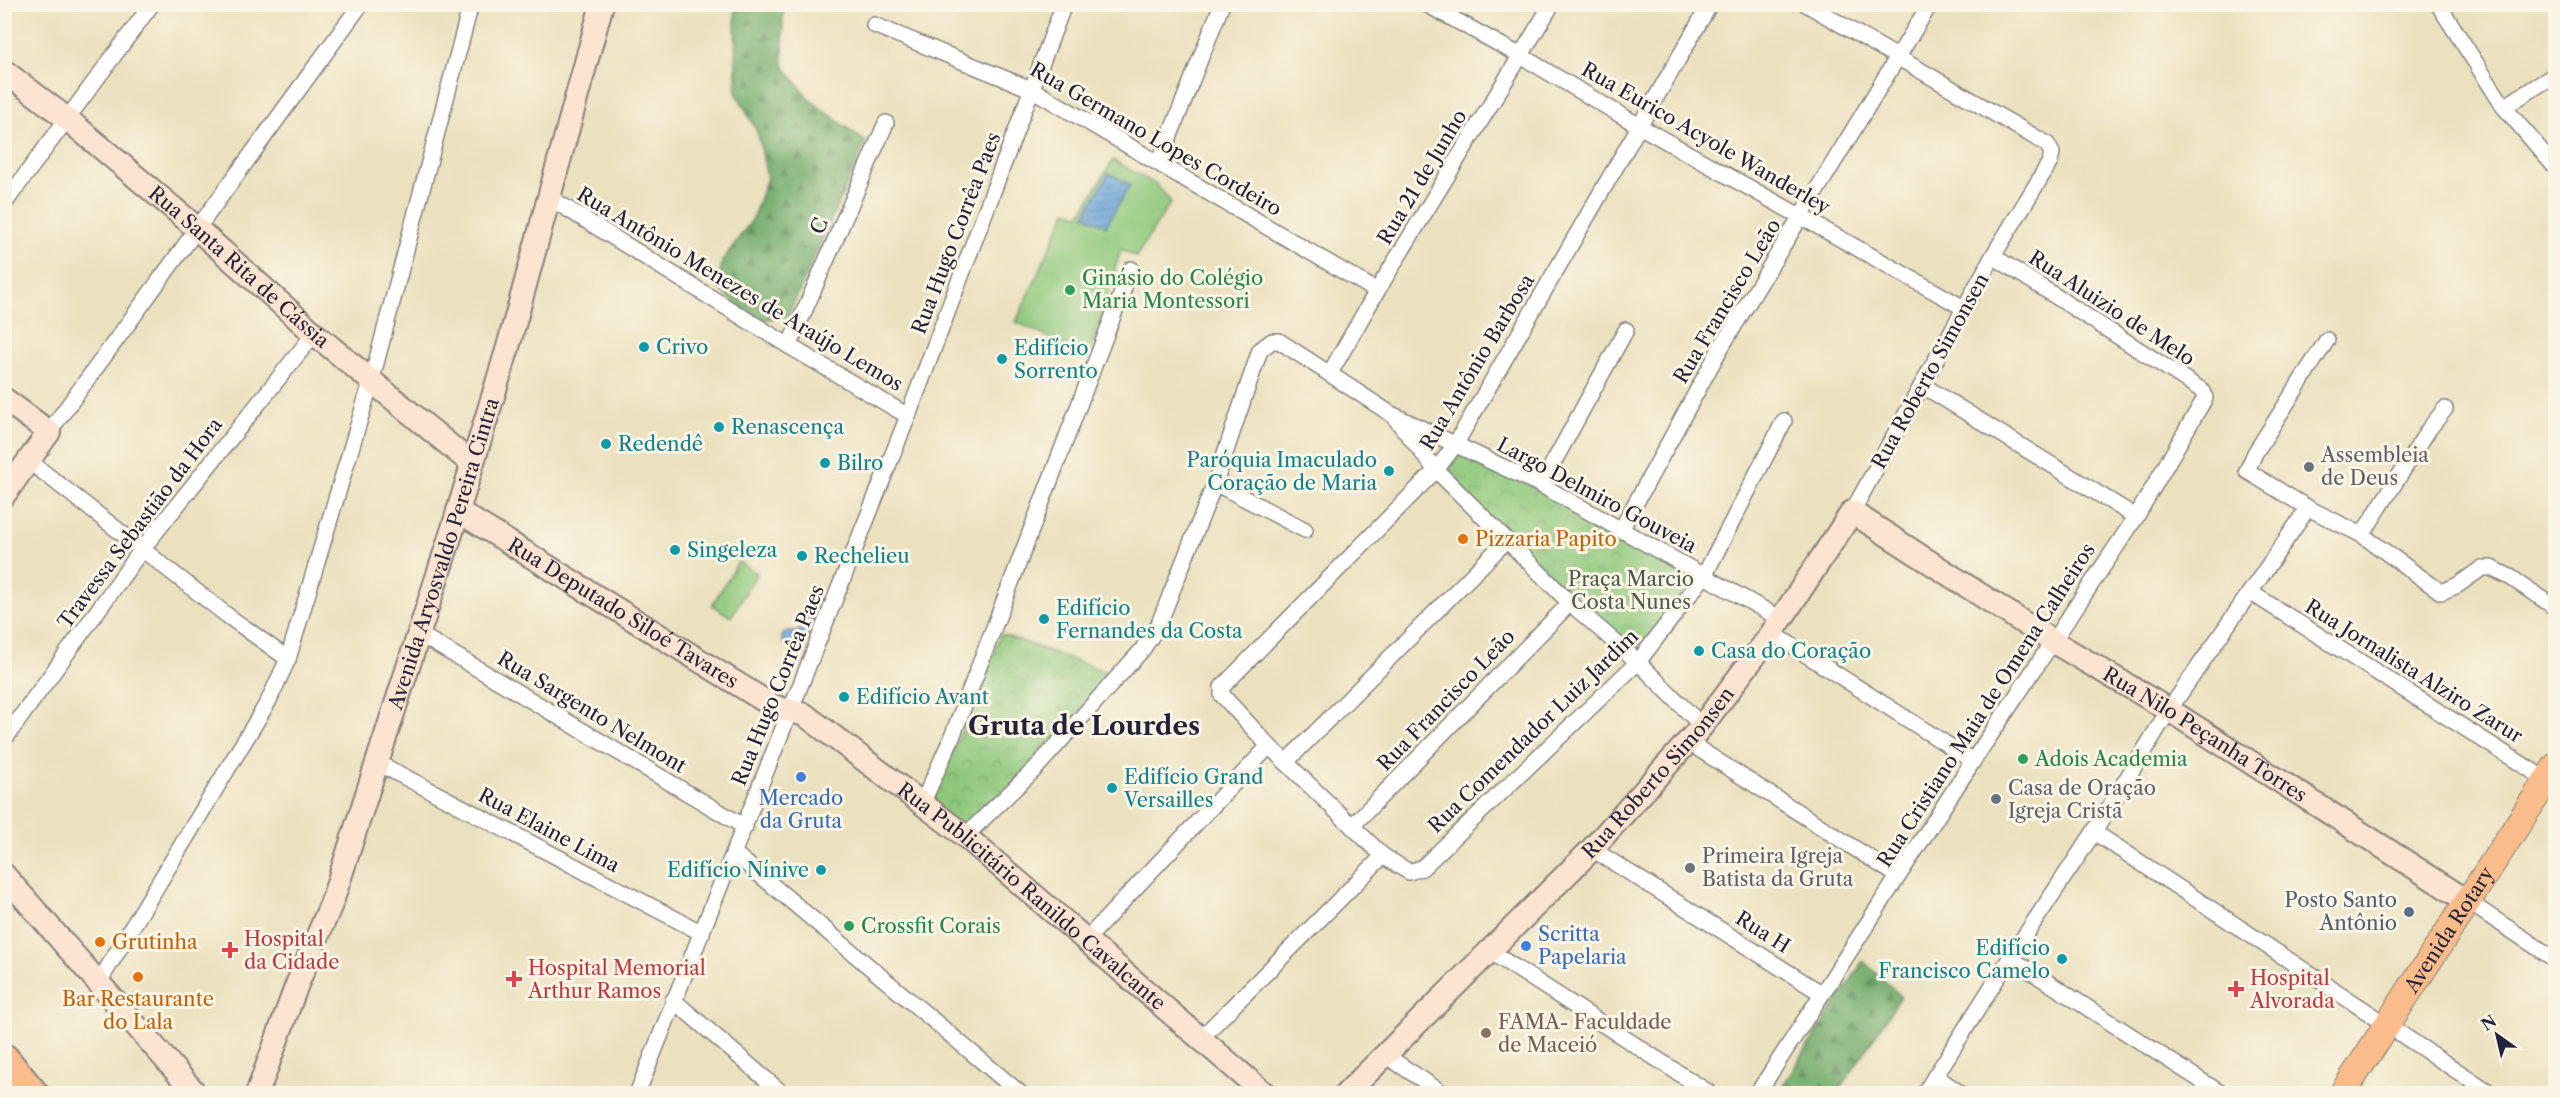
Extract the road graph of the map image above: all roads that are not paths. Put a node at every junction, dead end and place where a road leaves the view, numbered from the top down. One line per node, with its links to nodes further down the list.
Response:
1 (152, 4): 20 (street)
2 (361, 4): 28 (street)
3 (471, 4): 38 (street)
4 (602, 4): 25 (street, Avenida Aryosvaldo Pereira Cintra)
5 (1064, 4): 18 (street, Rua Hugo Corrêa Paes)
6 (1222, 4): 23 (street)
7 (1426, 4): 14 (street, Rua Eurico Acyole Wanderley)
8 (1552, 4): 14 (street, Rua 21 de Junho)
9 (1710, 4): 22 (street, Rua Antônio Barbosa)
10 (1806, 4): 15 (street)
11 (1930, 4): 15 (street, Rua Francisco Leão)
12 (2438, 4): 19 (street)
13 (874, 25): 18 (street, Rua Germano Lopes Cordeiro)
14 (1521, 56): 22 (street, Rua Eurico Acyole Wanderley); 31 (street, Rua 21 de Junho)
15 (1899, 57): 27 (street, Rua Francisco Leão); 29 (street, Rua Roberto Simonsen)
16 (4, 71): 20 (street, Rua Santa Rita de Cássia)
17 (2556, 74): 19 (street)
18 (1033, 90): 23 (street, Rua Germano Lopes Cordeiro); 44 (street, Rua Hugo Corrêa Paes)
19 (2504, 107): 24 (street)
20 (66, 118): 26 (street); 28 (street, Rua Santa Rita de Cássia)
21 (886, 123): 36 (street, C)
22 (1641, 127): 27 (street, Rua Eurico Acyole Wanderley); 47 (street, Rua Antônio Barbosa)
23 (1159, 163): 31 (street, Rua Germano Lopes Cordeiro)
24 (2556, 168)
25 (550, 198): 36 (street, Rua Antônio Menezes de Araújo Lemos); 49 (street, Avenida Aryosvaldo Pereira Cintra)
26 (4, 204)
27 (1802, 217): 32 (street, Rua Eurico Acyole Wanderley); 59 (street, Rua Francisco Leão)
28 (198, 229): 34 (street, Rua Santa Rita de Cássia); 46 (street)
29 (1994, 256): 32 (street, Rua Roberto Simonsen); 40 (street, Rua Aluizio de Melo)
30 (1131, 269): 81 (street)
31 (1377, 291): 37 (street, Rua 21 de Junho)
32 (1964, 308): 39 (street, Rua Roberto Simonsen)
33 (1626, 330): 52 (street)
34 (314, 334): 38 (street, Rua Santa Rita de Cássia); 62 (street, Travessa Sebastião da Hora)
35 (2326, 340): 54 (street)
36 (789, 346): 44 (street, Rua Antônio Menezes de Araújo Lemos)
37 (1330, 374): 43 (street, Largo Delmiro Gouveia); 51 (street, Largo Delmiro Gouveia)
38 (371, 382): 49 (street, Rua Santa Rita de Cássia); 70 (street)
39 (1922, 385): 56 (street, Rua Roberto Simonsen); 57 (street)
40 (2205, 396): 57 (street, Rua Cristiano Maia de Omena Calheiros)
41 (4, 399): 46 (street)
42 (2445, 409): 60 (street)
43 (1391, 414): 47 (street, Largo Delmiro Gouveia); 50 (street, Largo Delmiro Gouveia)
44 (908, 416): 72 (street, Rua Hugo Corrêa Paes)
45 (1784, 421): 63 (street, Rua Comendador Luiz Jardim)
46 (49, 432): 48 (street)
47 (1455, 445): 50 (street, Rua Antônio Barbosa); 52 (street, Largo Delmiro Gouveia)
48 (29, 461): 53 (street); 62 (street)
49 (471, 463): 55 (street, Avenida Aryosvaldo Pereira Cintra)
50 (1436, 470): 61 (street, Largo Delmiro Gouveia); 76 (street, Rua Antônio Barbosa)
51 (1215, 483): 58 (street); 85 (street)
52 (1541, 485): 59 (street, Largo Delmiro Gouveia)
53 (4, 495)
54 (2308, 508): 60 (street); 64 (street)
55 (458, 511): 68 (street, Avenida Aryosvaldo Pereira Cintra); 72 (street, Rua Deputado Siloé Tavares)
56 (1852, 512): 67 (street, Rua Roberto Simonsen); 69 (street, Rua Nilo Peçanha Torres)
57 (2136, 517): 69 (street, Rua Cristiano Maia de Omena Calheiros)
58 (1305, 530)
59 (1621, 530): 63 (street, Largo Delmiro Gouveia)
60 (2362, 535): 66 (street)
61 (1507, 540): 65 (street, Largo Delmiro Gouveia); 78 (street)
62 (143, 548): 70 (street); 75 (street, Travessa Sebastião da Hora)
63 (1704, 576): 67 (street, Largo Delmiro Gouveia); 71 (street, Rua Comendador Luiz Jardim)
64 (2250, 592): 73 (street); 80 (street, Rua Jornalista Alziro Zarur)
65 (1570, 603): 71 (street, Largo Delmiro Gouveia); 82 (street, Rua Francisco Leão)
66 (2556, 608)
67 (1777, 626): 74 (street, Rua Roberto Simonsen); 77 (street, Largo Delmiro Gouveia)
68 (419, 634): 79 (street, Avenida Aryosvaldo Pereira Cintra); 83 (street, Rua Sargento Nelmont)
69 (2052, 641): 73 (street, Rua Nilo Peçanha Torres); 77 (street, Rua Cristiano Maia de Omena Calheiros)
70 (288, 658): 97 (street)
71 (1638, 662): 74 (street, Largo Delmiro Gouveia); 88 (street, Rua Comendador Luiz Jardim)
72 (790, 710): 81 (street, Rua Publicitário Ranildo Cavalcante); 83 (street, Rua Hugo Corrêa Paes)
73 (2169, 710): 84 (street); 91 (street, Rua Nilo Peçanha Torres)
74 (1695, 734): 86 (street, Rua Roberto Simonsen); 90 (street, Largo Delmiro Gouveia)
75 (4, 740)
76 (1269, 746): 78 (street); 93 (street)
77 (1973, 760): 90 (street, Rua Cristiano Maia de Omena Calheiros)
78 (1286, 762): 82 (street)
79 (378, 763): 92 (street, Rua Elaine Lima); 107 (street, Avenida Aryosvaldo Pereira Cintra)
80 (2553, 777): 91 (main road, Avenida Rotary)
81 (922, 804): 85 (street, Rua Publicitário Ranildo Cavalcante)
82 (1352, 826): 88 (street)
83 (745, 827): 87 (street, Rua Hugo Corrêa Paes)
84 (2094, 832): 95 (street); 100 (street)
85 (965, 837): 93 (street, Rua Publicitário Ranildo Cavalcante)
86 (1592, 849): 94 (street, Rua Roberto Simonsen); 98 (street, Rua H)
87 (735, 854): 92 (street, Rua Hugo Corrêa Paes); 110 (street)
88 (1383, 856): 101 (street)
89 (4, 874): 97 (street)
90 (1898, 876): 98 (street, Rua Cristiano Maia de Omena Calheiros)
91 (2467, 901): 96 (street, Rua Nilo Peçanha Torres); 100 (main road, Avenida Rotary)
92 (702, 933): 99 (street, Rua Hugo Corrêa Paes)
93 (1086, 940): 101 (street, Rua Publicitário Ranildo Cavalcante)
94 (1488, 950): 102 (street, Rua Roberto Simonsen); 114 (street)
95 (2010, 958): 104 (street); 118 (street)
96 (2556, 960)
97 (99, 982): 106 (street)
98 (1821, 993): 115 (street, Rua Cristiano Maia de Omena Calheiros)
99 (674, 1000): 108 (street, Rua Hugo Corrêa Paes); 109 (street)
100 (2386, 1024): 119 (main road, Avenida Rotary); 120 (street)
101 (1201, 1038): 111 (street, Rua Publicitário Ranildo Cavalcante)
102 (1385, 1055): 112 (street, Rua Roberto Simonsen); 113 (street)
103 (4, 1058): 105 (highway)
104 (1935, 1076): 116 (street); 117 (street)
105 (34, 1094)
106 (196, 1094)
107 (257, 1094)
108 (637, 1094)
109 (783, 1094)
110 (1021, 1094)
111 (1265, 1094)
112 (1346, 1094)
113 (1444, 1094)
114 (1711, 1094)
115 (1757, 1094)
116 (1924, 1094)
117 (1961, 1094)
118 (2222, 1094)
119 (2342, 1094)
120 (2492, 1094)

